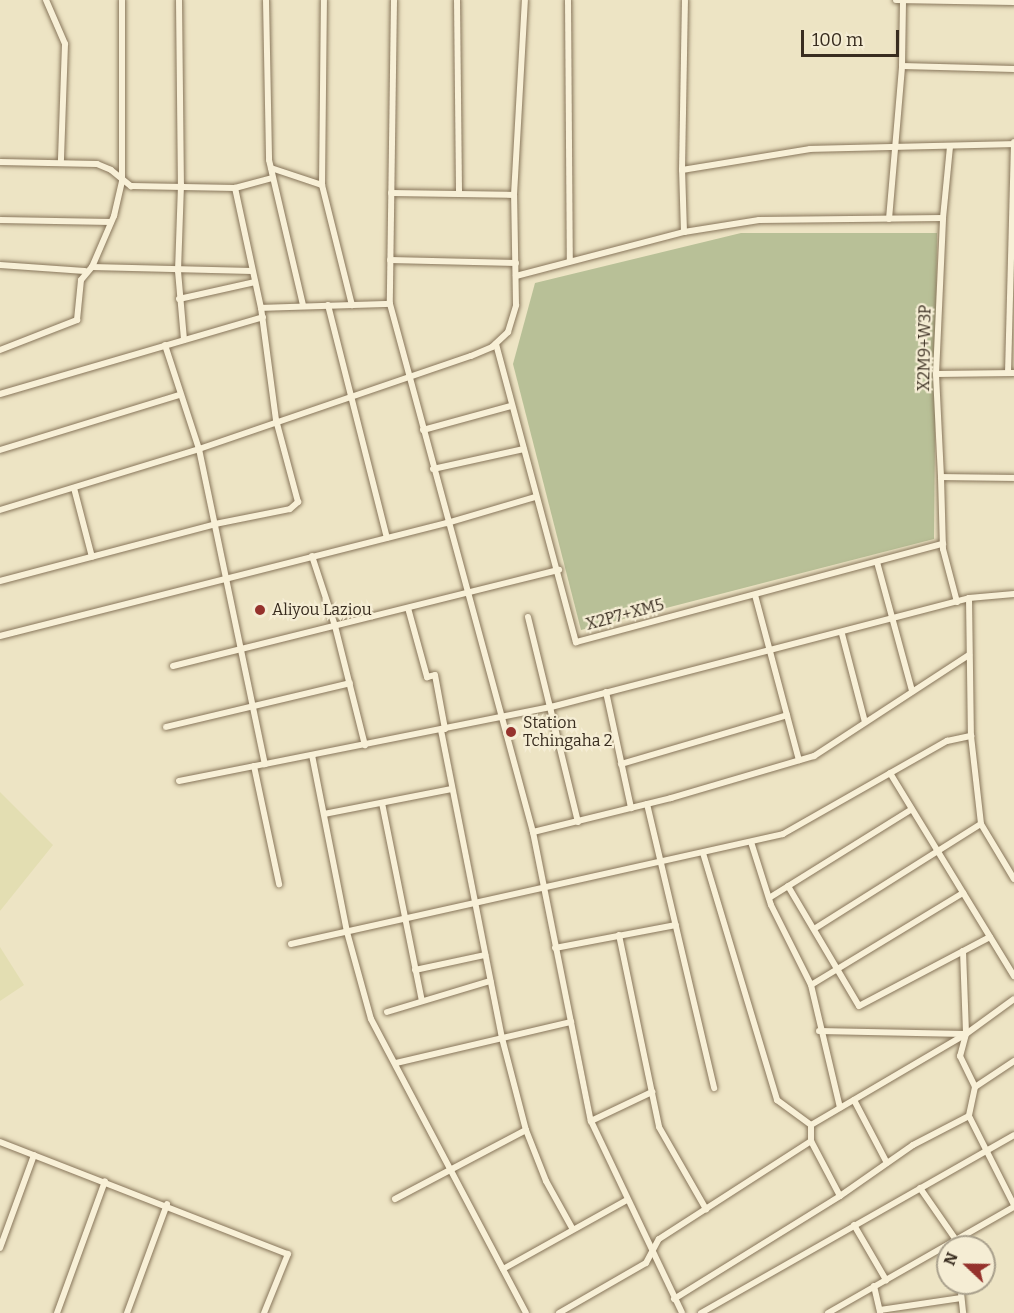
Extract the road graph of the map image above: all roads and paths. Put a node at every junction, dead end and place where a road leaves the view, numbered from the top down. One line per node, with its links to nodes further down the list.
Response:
1 (46, 0): 19 (street)
2 (122, 0): 25 (street)
3 (179, 0): 26 (street)
4 (266, 0): 21 (street)
5 (324, 0): 27 (street)
6 (394, 0): 29 (street)
7 (457, 0): 30 (street)
8 (525, 0): 31 (street)
9 (568, 0): 38 (street)
10 (685, 0): 22 (street)
11 (896, 0): 12 (street)
12 (903, 0): 13 (street); 14 (street)
13 (1014, 2)
14 (902, 66): 15 (street); 18 (street)
15 (1014, 69)
16 (1014, 143): 17 (street); 24 (street)
17 (950, 146): 18 (street); 32 (street, X2M9+W3P)
18 (895, 147): 22 (street); 33 (street)
19 (61, 161): 20 (street); 25 (street)
20 (0, 162)
21 (271, 168): 23 (street); 27 (street)
22 (682, 170): 36 (street)
23 (273, 178): 28 (street); 49 (street)
24 (1014, 179): 58 (street)
25 (122, 182): 26 (street); 35 (street)
26 (182, 185): 28 (street); 43 (street)
27 (322, 185): 51 (street)
28 (235, 189): 44 (street)
29 (391, 193): 30 (street); 37 (street)
30 (459, 194): 31 (street)
31 (514, 195): 39 (street)
32 (943, 218): 33 (street); 59 (street, X2M9+W3P)
33 (889, 219): 36 (street)
34 (0, 220): 35 (street)
35 (111, 222): 41 (street)
36 (684, 232): 38 (street)
37 (390, 260): 39 (street); 48 (street)
38 (570, 261): 45 (street)
39 (516, 263): 45 (street)
40 (0, 265): 42 (street)
41 (92, 267): 42 (street); 43 (street)
42 (85, 271): 57 (street)
43 (178, 271): 44 (street); 47 (street)
44 (252, 271): 46 (street)
45 (516, 276): 55 (street)
46 (255, 282): 47 (street); 52 (street)
47 (179, 299): 54 (street)
48 (390, 304): 51 (street); 60 (street)
49 (303, 305): 50 (street); 52 (street)
50 (328, 305): 51 (street); 63 (street)
51 (352, 305)
52 (261, 308): 53 (street)
53 (262, 317): 54 (street); 65 (street)
54 (184, 340): 56 (street)
55 (496, 344): 60 (street); 64 (street, X2P7+XM5)
56 (165, 345): 61 (street); 62 (street)
57 (0, 350)
58 (1011, 373): 59 (street)
59 (936, 374): 71 (street, X2M9+W3P)
60 (408, 376): 63 (street); 66 (street)
61 (0, 394)
62 (179, 395): 67 (street); 69 (street)
63 (348, 396): 65 (street); 78 (street)
64 (511, 406): 66 (street); 68 (street, X2P7+XM5)
65 (276, 420): 67 (street); 77 (street)
66 (423, 430): 70 (street)
67 (199, 449): 73 (street); 77 (street)
68 (524, 449): 70 (street); 74 (street, X2P7+XM5)
69 (0, 450)
70 (433, 469): 76 (street)
71 (941, 477): 72 (street); 79 (street, X2M9+W3P)
72 (1014, 478)
73 (74, 488): 75 (street); 81 (street)
74 (535, 497): 76 (street); 83 (street, X2P7+XM5)
75 (0, 510)
76 (447, 523): 78 (street); 86 (street)
77 (215, 524): 81 (street); 84 (street)
78 (387, 538): 80 (street)
79 (943, 544): 82 (street, X2P7+XM5); 90 (street, X2M9+W3P)
80 (312, 556): 84 (street); 94 (street)
81 (92, 557): 85 (street)
82 (876, 562): 88 (street, X2P7+XM5); 93 (street)
83 (559, 570): 86 (street); 88 (street, X2P7+XM5)
84 (226, 577): 96 (street); 97 (street)
85 (0, 581)
86 (466, 593): 91 (street); 107 (street)
87 (1014, 594): 89 (street)
88 (754, 595): 98 (street)
89 (969, 598): 90 (street); 99 (street)
90 (957, 602): 93 (street)
91 (408, 608): 94 (street); 110 (street)
92 (528, 617): 105 (street)
93 (892, 620): 95 (street); 102 (street)
94 (336, 626): 97 (street); 101 (street)
95 (842, 634): 98 (street); 108 (street)
96 (0, 636)
97 (242, 648): 100 (street); 104 (street)
98 (770, 651): 103 (street); 106 (street)
99 (969, 655): 102 (street); 111 (street)
100 (173, 666)
101 (350, 682): 104 (street); 112 (street)
102 (912, 691): 108 (street)
103 (606, 693): 105 (street); 116 (street)
104 (253, 704): 109 (street); 115 (street)
105 (551, 706): 107 (street); 126 (street)
106 (787, 715): 114 (street); 116 (street)
107 (499, 717): 110 (street); 128 (street)
108 (865, 722): 114 (street)
109 (166, 727)
110 (443, 729): 112 (street); 120 (street)
111 (971, 736): 118 (street); 127 (street)
112 (365, 745): 113 (street)
113 (312, 755): 115 (street); 125 (street)
114 (799, 760): 122 (street)
115 (266, 764): 117 (street)
116 (621, 764): 123 (street)
117 (254, 766): 119 (street); 136 (street)
118 (890, 773): 124 (street); 129 (street)
119 (179, 782)
120 (452, 789): 121 (street); 141 (street)
121 (382, 803): 125 (street); 142 (street)
122 (647, 804): 123 (street); 132 (street)
123 (631, 808): 126 (street)
124 (912, 809): 130 (street); 138 (street)
125 (324, 814): 145 (street)
126 (578, 822): 128 (street)
127 (981, 824): 130 (street); 134 (street)
128 (533, 832): 137 (street)
129 (751, 842): 131 (street); 140 (street)
130 (938, 851): 139 (street); 144 (street)
131 (703, 853): 132 (street); 173 (street)
132 (659, 861): 137 (street); 143 (street)
133 (1014, 862): 134 (street)
134 (1006, 867): 135 (street)
135 (1014, 879)
136 (279, 884)
137 (544, 886): 141 (street); 149 (street)
138 (788, 886): 140 (street); 144 (street)
139 (963, 893): 147 (street); 152 (street)
140 (769, 898): 156 (street)
141 (475, 900): 142 (street); 151 (street)
142 (404, 918): 145 (street); 153 (street)
143 (676, 925): 146 (street); 167 (street)
144 (814, 929): 152 (street)
145 (347, 932): 148 (street); 165 (street)
146 (619, 935): 149 (street); 168 (street)
147 (990, 937): 150 (street); 154 (street)
148 (291, 944)
149 (555, 948): 160 (street)
150 (963, 951): 152 (street); 162 (street)
151 (485, 955): 153 (street); 155 (street)
152 (838, 969): 156 (street)
153 (415, 970): 158 (street)
154 (1014, 976)
155 (490, 981): 158 (street); 163 (street)
156 (811, 986): 161 (street)
157 (1014, 999): 162 (street)
158 (422, 1001): 159 (street)
159 (387, 1012)
160 (571, 1022): 163 (street); 172 (street)
161 (819, 1031): 162 (street); 170 (street)
162 (966, 1034): 166 (street); 169 (street)
163 (501, 1038): 165 (street); 174 (street)
164 (1014, 1061): 166 (street)
165 (396, 1063): 181 (street)
166 (975, 1087): 171 (street)
167 (714, 1088)
168 (652, 1092): 172 (street); 189 (street)
169 (854, 1100): 170 (street); 180 (street)
170 (840, 1108): 173 (street)
171 (969, 1116): 178 (street); 180 (street)
172 (591, 1121): 186 (street)
173 (811, 1125): 176 (street)
174 (526, 1130): 181 (street); 191 (street)
175 (1014, 1135): 178 (street)
176 (811, 1141): 184 (street); 189 (street)
177 (0, 1142): 179 (street)
178 (988, 1150): 183 (street); 188 (street)
179 (34, 1155): 182 (street); 194 (street)
180 (887, 1162): 184 (street)
181 (452, 1171): 185 (street); 197 (street)
182 (105, 1181): 187 (street); 204 (street)
183 (921, 1188): 190 (street); 192 (street)
184 (840, 1196): 202 (street)
185 (395, 1199)
186 (626, 1201): 191 (street); 195 (street)
187 (167, 1204): 205 (street); 206 (street)
188 (1014, 1206): 193 (street)
189 (705, 1209): 195 (street)
190 (854, 1226): 198 (street); 210 (street)
191 (572, 1228): 197 (street)
192 (951, 1235)
193 (969, 1235)
194 (0, 1248)
195 (651, 1254): 202 (street); 208 (street)
196 (936, 1254): 198 (street)
197 (503, 1269): 207 (street)
198 (886, 1280): 199 (street)
199 (874, 1286): 203 (street); 211 (street)
200 (961, 1295): 201 (street)
201 (961, 1298): 203 (street); 212 (street)
202 (674, 1299): 209 (street)
203 (880, 1312)
204 (57, 1313)
205 (127, 1313)
206 (264, 1313)
207 (526, 1313)
208 (559, 1313)
209 (682, 1313)
210 (701, 1313)
211 (828, 1313)
212 (963, 1313)

